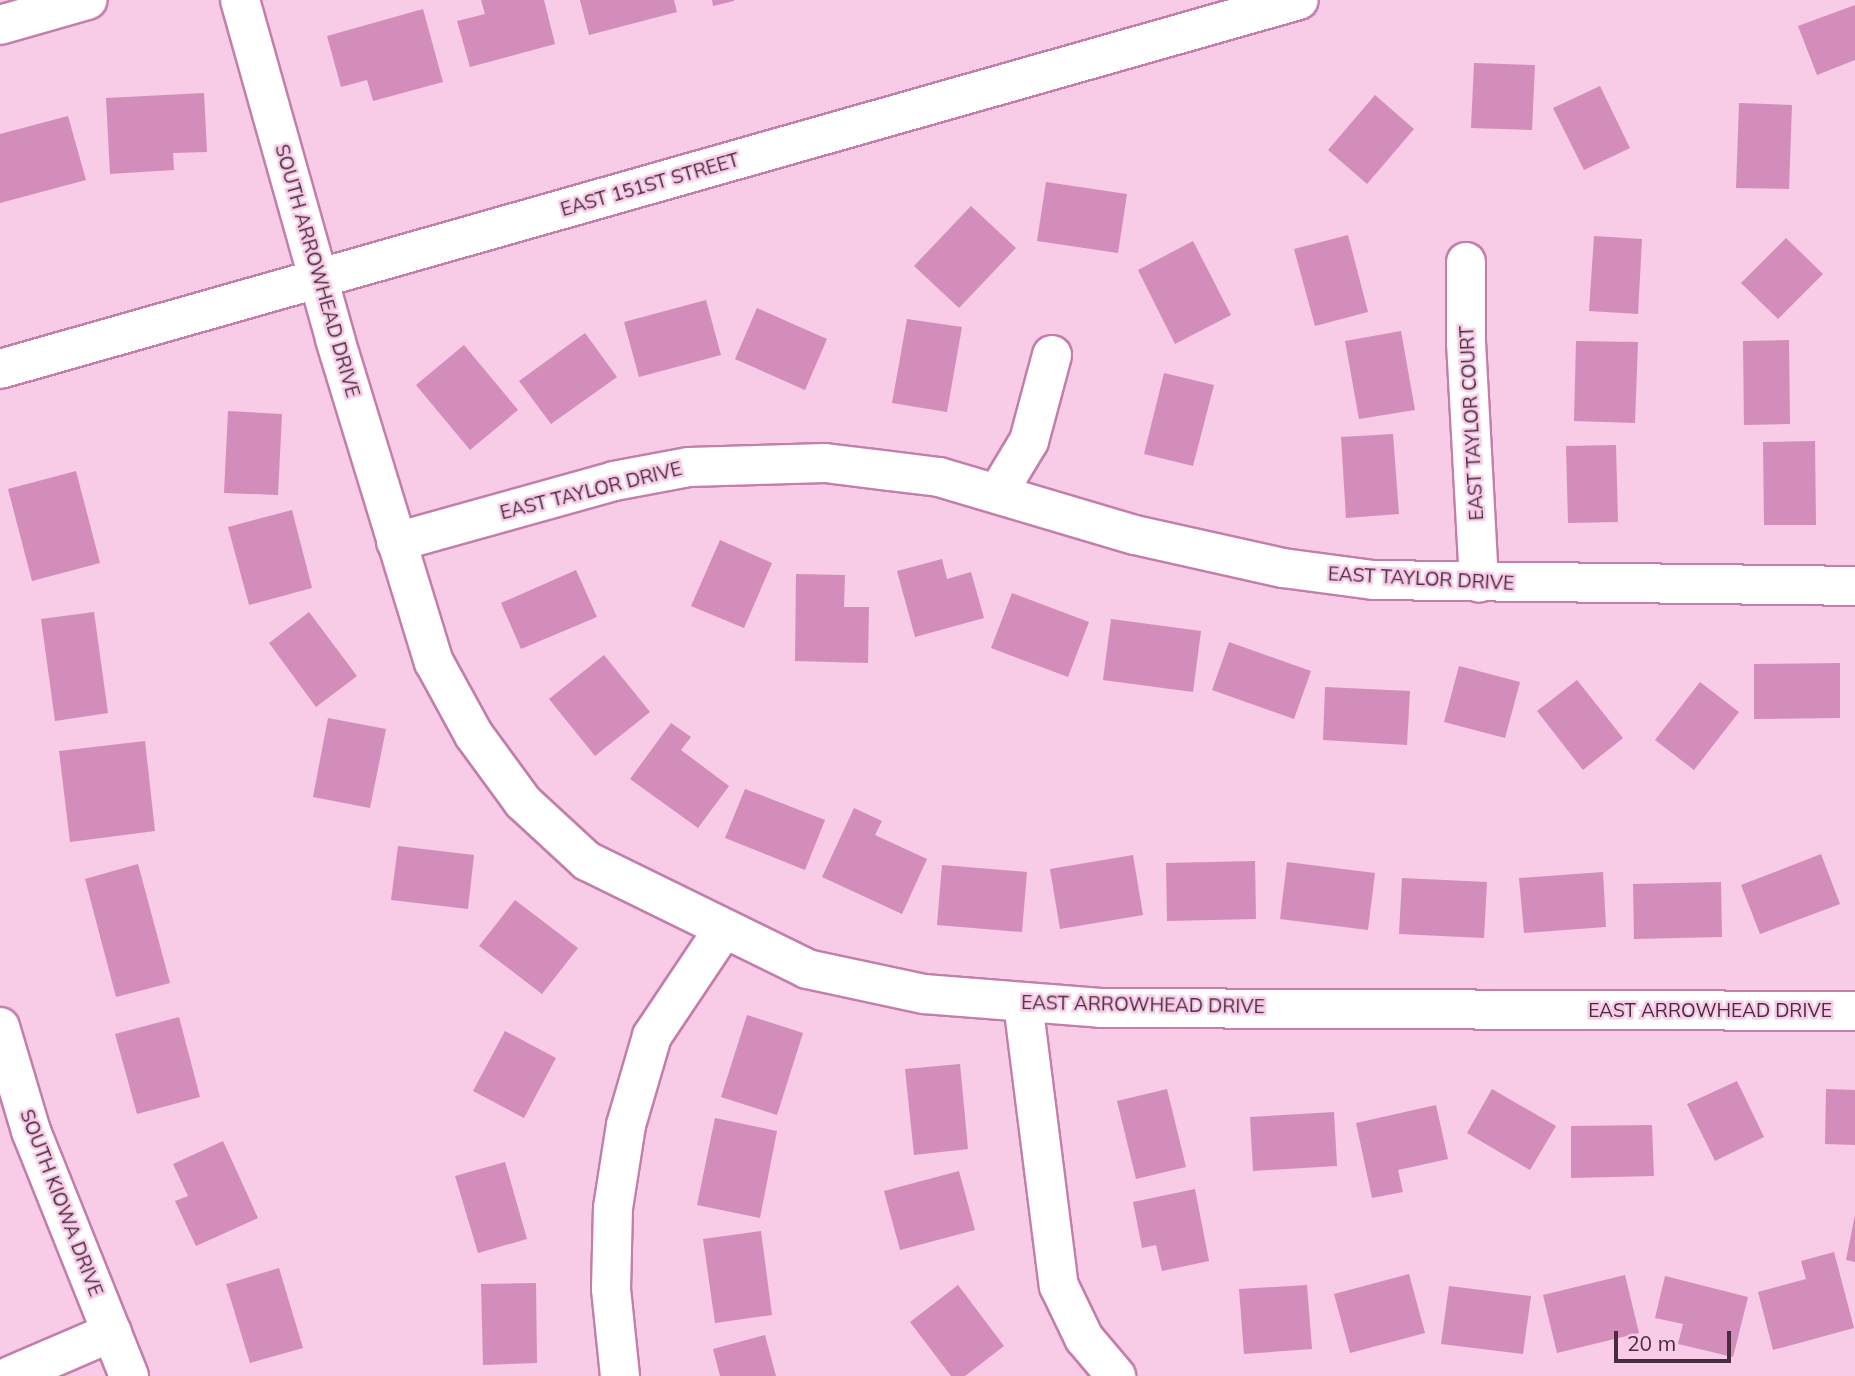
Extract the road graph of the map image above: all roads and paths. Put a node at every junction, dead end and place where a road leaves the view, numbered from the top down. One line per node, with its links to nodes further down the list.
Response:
1 (87, 0): 4 (street)
2 (240, 0): 6 (street, SOUTH ARROWHEAD DRIVE)
3 (1299, 0): 6 (street, EAST 151ST STREET)
4 (0, 25)
5 (1466, 262): 11 (street, EAST TAYLOR COURT)
6 (319, 278): 8 (street, EAST 151ST STREET); 10 (street, SOUTH ARROWHEAD DRIVE)
7 (1052, 355): 9 (street)
8 (0, 369)
9 (997, 494): 10 (street, EAST TAYLOR DRIVE); 11 (street, EAST TAYLOR DRIVE)
10 (396, 542): 13 (street, EAST ARROWHEAD DRIVE)
11 (1479, 583): 12 (street, EAST TAYLOR DRIVE)
12 (1855, 586)
13 (723, 930): 14 (street, EAST ARROWHEAD DRIVE); 20 (street)
14 (1023, 1003): 15 (street, EAST ARROWHEAD DRIVE); 21 (street)
15 (1855, 1011)
16 (0, 1027): 17 (street, SOUTH KIOWA DRIVE)
17 (112, 1332): 18 (street); 19 (street, SOUTH KIOWA DRIVE)
18 (10, 1376)
19 (129, 1376)
20 (620, 1376)
21 (1116, 1376)

